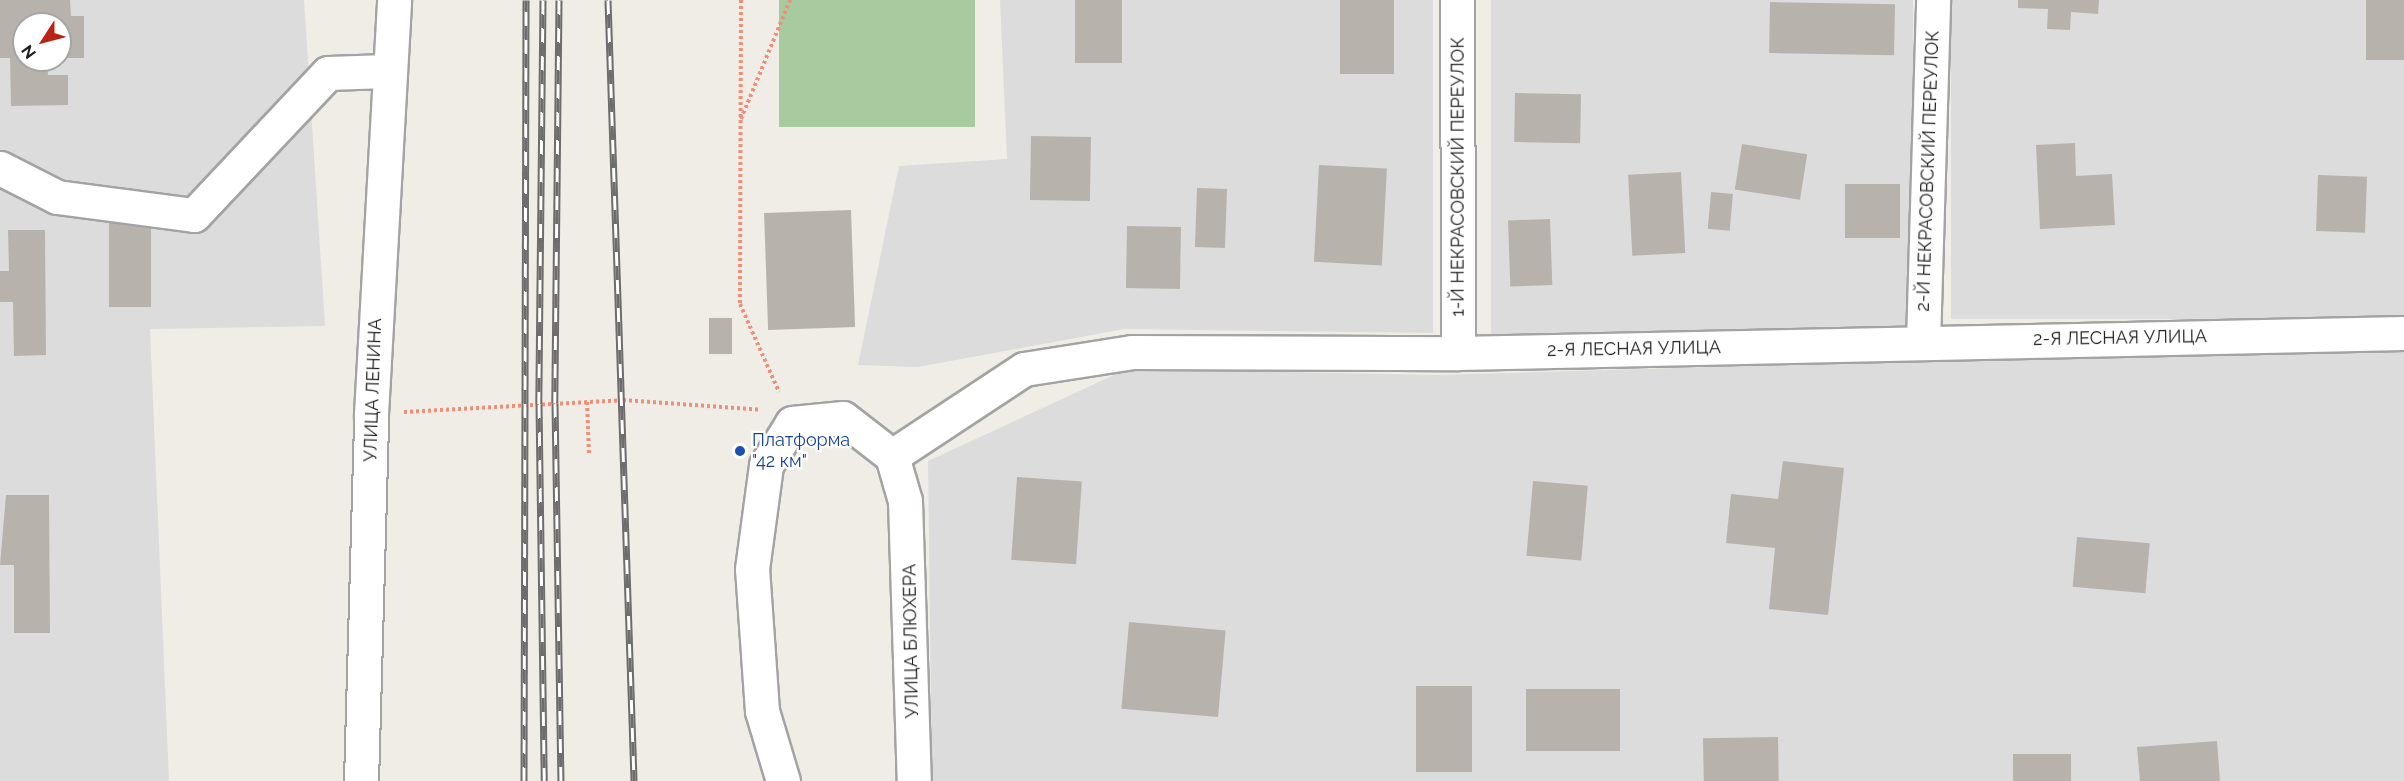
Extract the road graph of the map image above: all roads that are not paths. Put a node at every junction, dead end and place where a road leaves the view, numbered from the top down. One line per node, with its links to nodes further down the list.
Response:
1 (394, 0): 4 (street, УЛИЦА ЛЕНИНА)
2 (1457, 0): 8 (street, 1-Й НЕКРАСОВСКИЙ ПЕРЕУЛОК)
3 (1933, 0): 7 (street, 2-Й НЕКРАСОВСКИЙ ПЕРЕУЛОК)
4 (386, 71): 5 (street); 10 (street, УЛИЦА ЛЕНИНА)
5 (0, 168)
6 (2404, 333): 7 (street, 2-Я ЛЕСНАЯ УЛИЦА)
7 (1923, 342): 8 (street, 2-Я ЛЕСНАЯ УЛИЦА)
8 (1458, 354): 9 (street, 2-Я ЛЕСНАЯ УЛИЦА)
9 (892, 456): 11 (street); 12 (street, УЛИЦА БЛЮХЕРА)
10 (361, 781)
11 (783, 781)
12 (914, 781)

